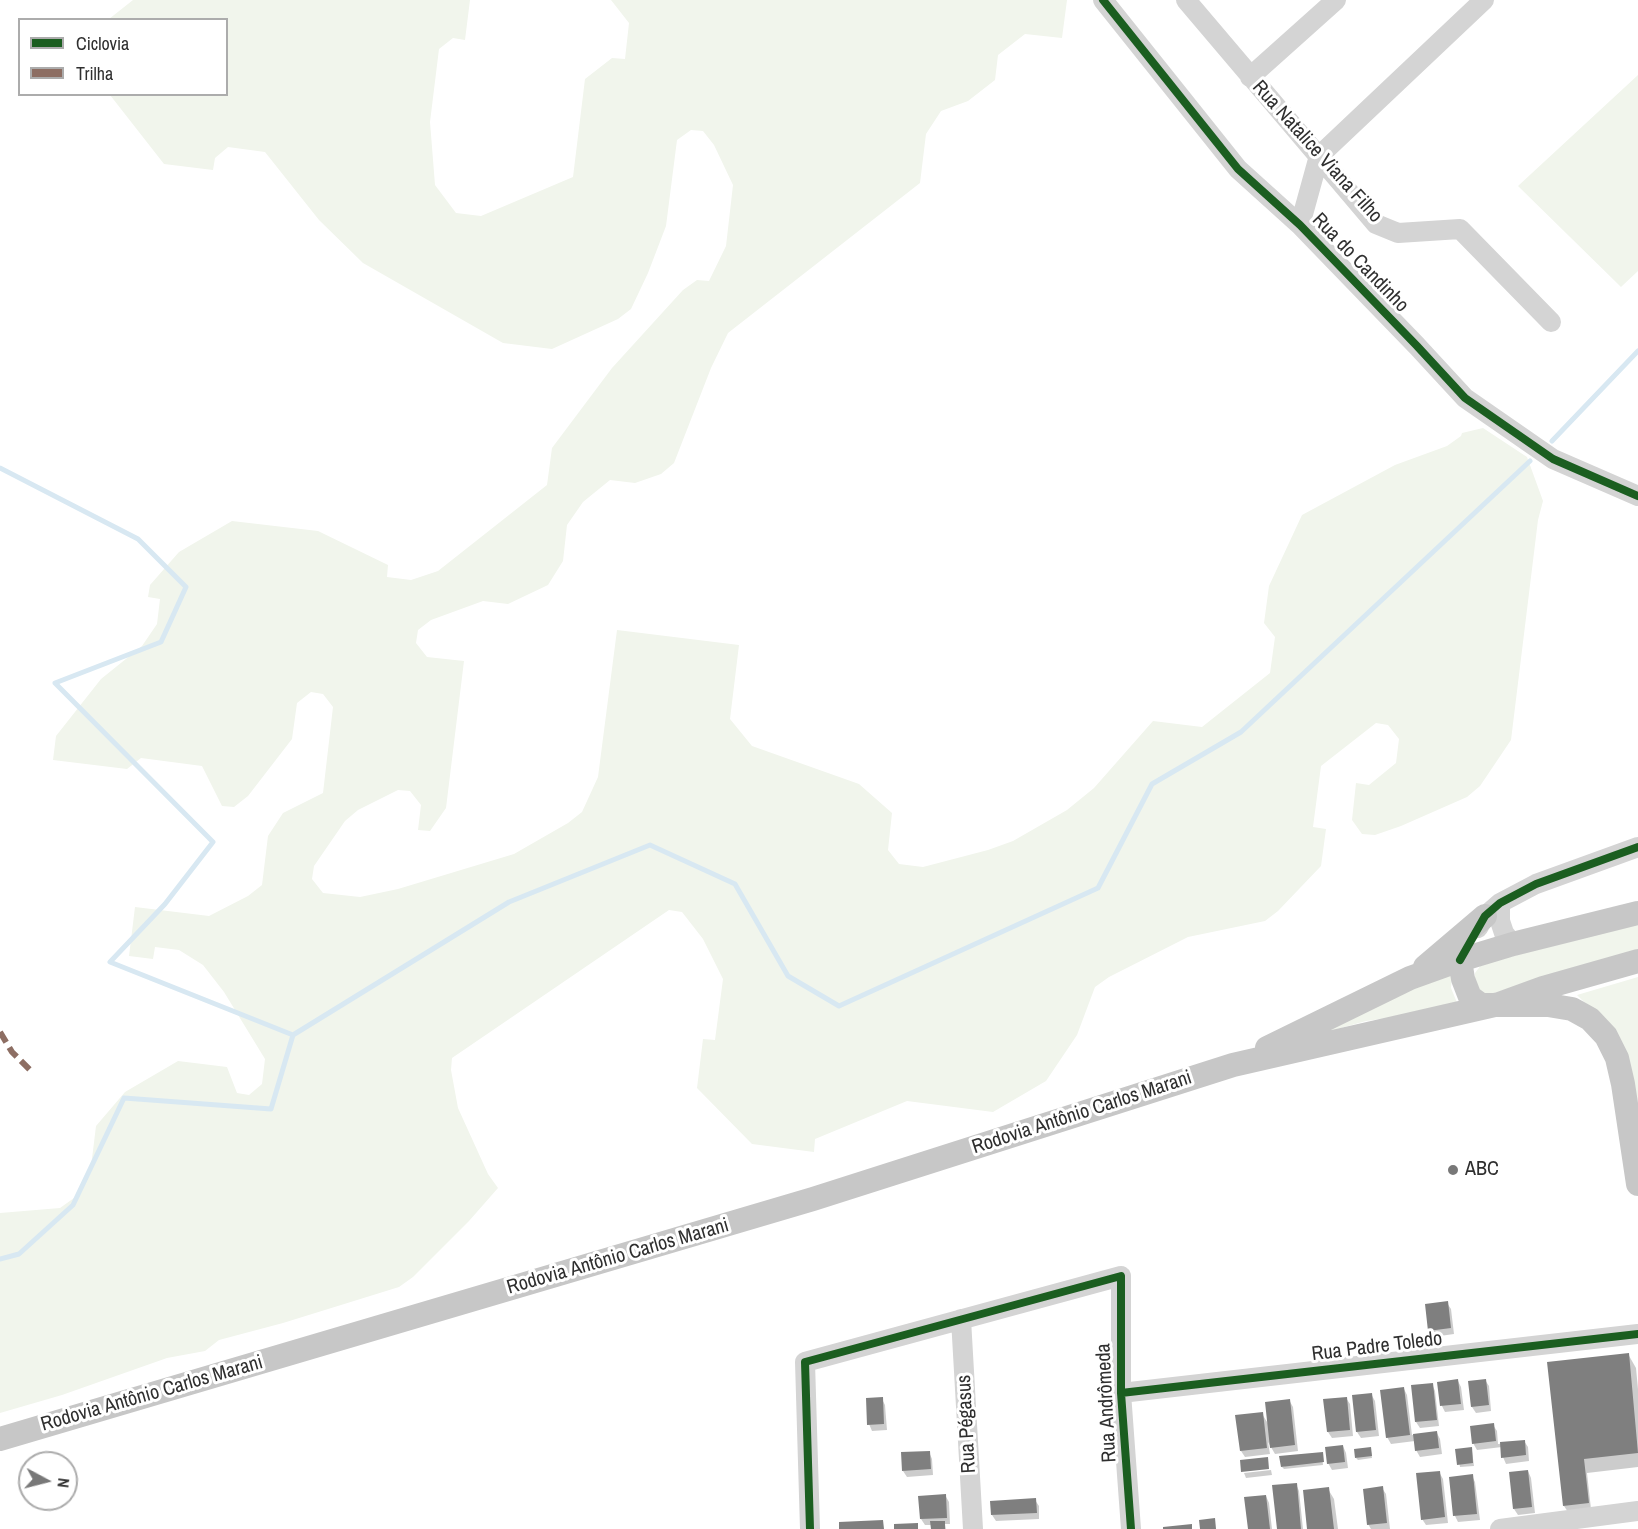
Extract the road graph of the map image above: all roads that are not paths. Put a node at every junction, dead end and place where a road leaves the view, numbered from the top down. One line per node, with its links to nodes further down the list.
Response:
1 (1103, 0): 7 (street, Rua do Candinho)
2 (1336, 0): 5 (street)
3 (1484, 0): 6 (street)
4 (1191, 2): 5 (street, Rua Natalice Viana Filho)
5 (1250, 76): 6 (street, Rua Natalice Viana Filho)
6 (1318, 156): 7 (street); 8 (street, Rua Natalice Viana Filho)
7 (1300, 225): 9 (street, Rua do Candinho)
8 (1551, 322)
9 (1638, 496)
10 (1638, 847): 11 (street)
11 (1492, 910): 13 (street); 14 (street); 16 (main road)
12 (1638, 913): 13 (main road, Rodovia Antônio Carlos Marani)
13 (1514, 944): 14 (main road, Rodovia Antônio Carlos Marani)
14 (1460, 960): 16 (main road, Rodovia Antônio Carlos Marani); 17 (main road)
15 (1638, 962): 17 (main road, Rodovia Antônio Carlos Marani)
16 (1410, 978): 18 (main road, Rodovia Antônio Carlos Marani)
17 (1499, 1004): 18 (main road, Rodovia Antônio Carlos Marani); 19 (main road)
18 (1233, 1065): 23 (main road, Rodovia Antônio Carlos Marani)
19 (1638, 1184)
20 (961, 1319): 22 (street, Rua Andrômeda); 25 (street); 26 (street, Rua Pégasus)
21 (1638, 1334): 22 (street, Rua Padre Toledo)
22 (1121, 1393): 27 (street, Rua Andrômeda)
23 (0, 1439)
24 (1638, 1510): 28 (street)
25 (810, 1529)
26 (973, 1529)
27 (1131, 1529)
28 (1500, 1529)

